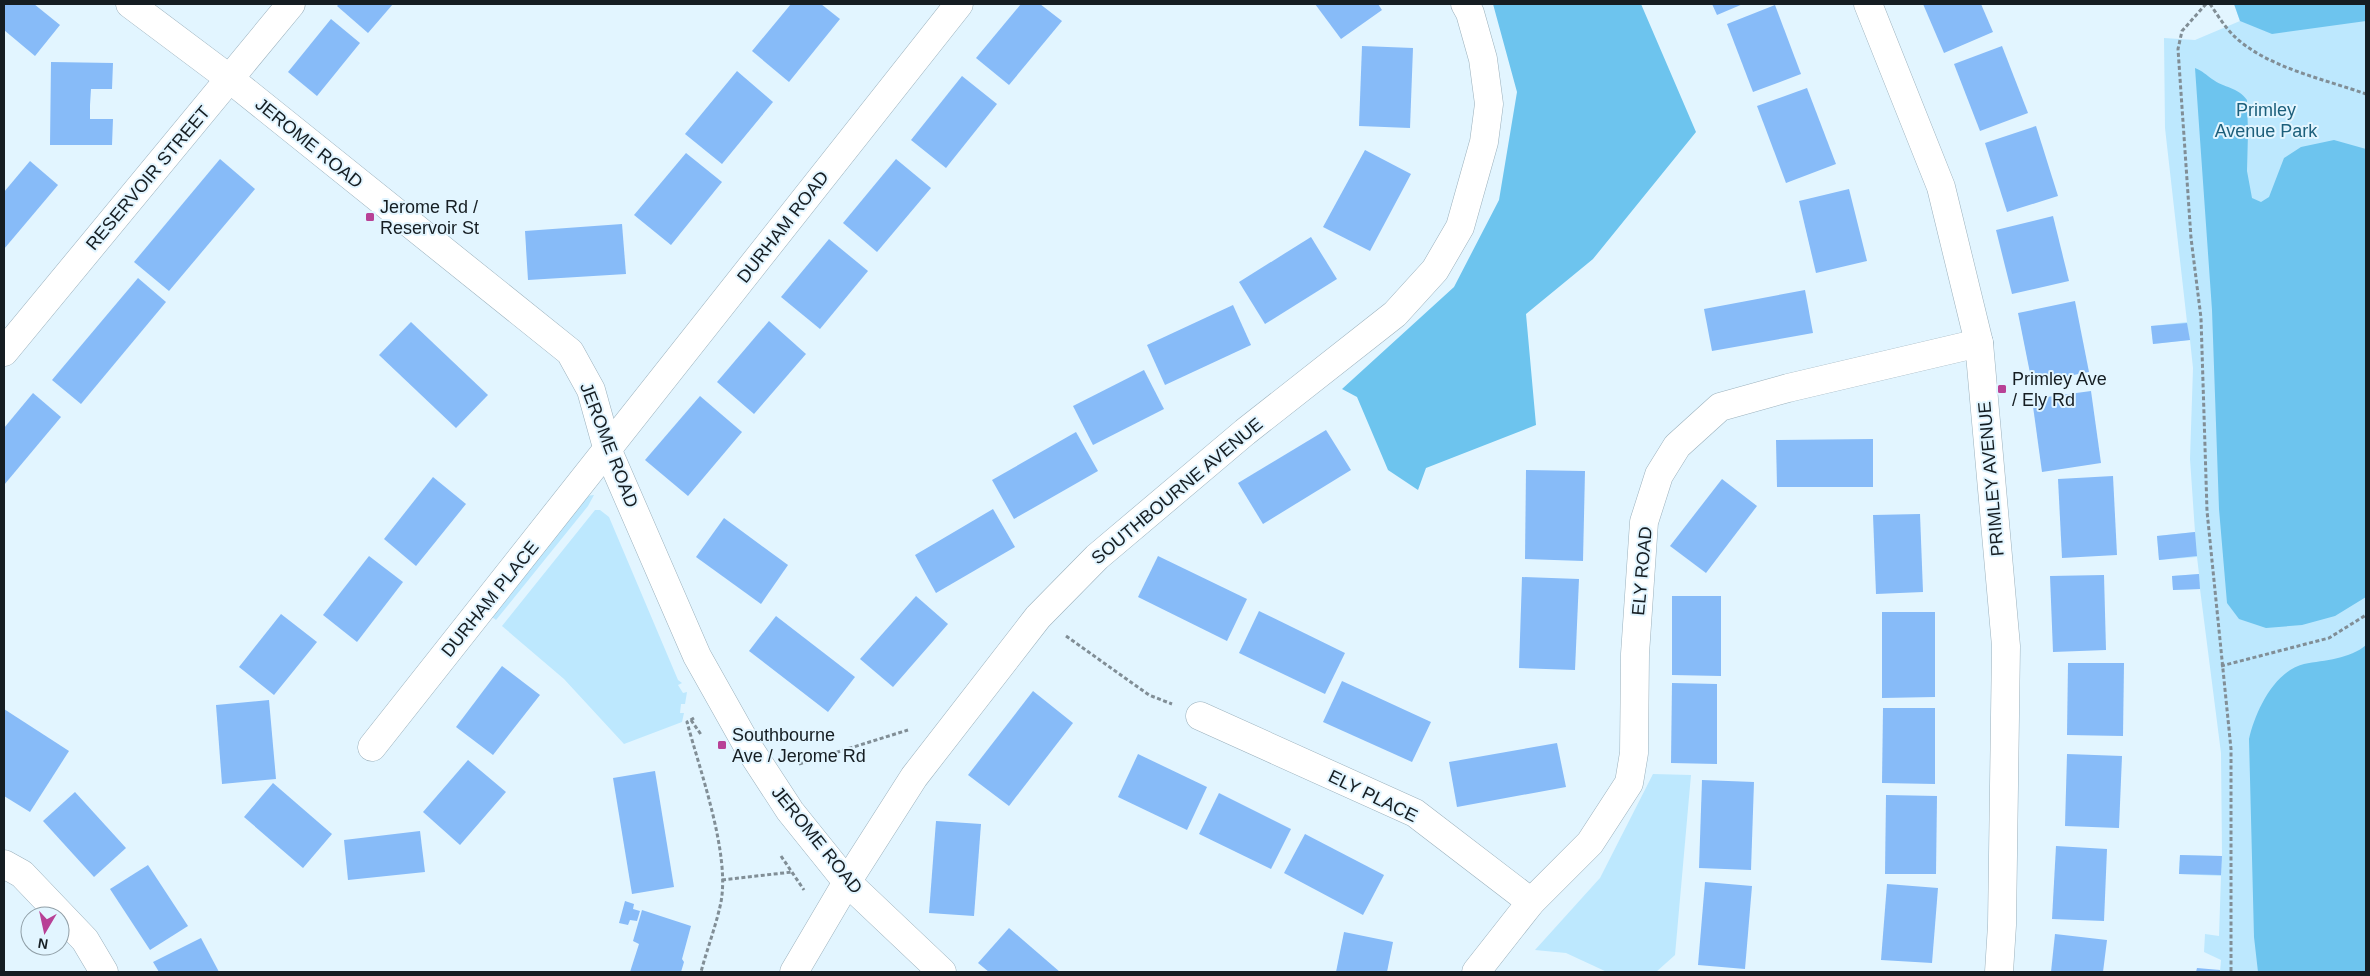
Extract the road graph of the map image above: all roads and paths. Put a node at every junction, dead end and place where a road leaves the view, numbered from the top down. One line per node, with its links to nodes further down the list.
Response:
1 (130, 4): 7 (street, JEROME ROAD)
2 (291, 4): 7 (street, RESERVOIR STREET)
3 (959, 4): 11 (street, DURHAM ROAD)
4 (1465, 4): 13 (street, SOUTHBOURNE AVENUE)
5 (1868, 4): 9 (street, PRIMLEY AVENUE)
6 (2208, 4): 8 (path); 14 (path)
7 (230, 80): 10 (street, RESERVOIR STREET); 11 (street, JEROME ROAD)
8 (2366, 94)
9 (1980, 343): 24 (street, ELY ROAD); 30 (street, PRIMLEY AVENUE)
10 (4, 352)
11 (608, 451): 15 (street, JEROME ROAD); 18 (street, DURHAM PLACE)
12 (2366, 615): 14 (path)
13 (1038, 617): 16 (path); 23 (street, SOUTHBOURNE AVENUE)
14 (2221, 666): 31 (path)
15 (723, 703): 19 (street, JEROME ROAD); 22 (path)
16 (1200, 716): 24 (street, ELY PLACE)
17 (916, 728): 19 (path)
18 (372, 747)
19 (766, 774): 23 (street, JEROME ROAD)
20 (4, 864): 25 (street)
21 (792, 872): 22 (path)
22 (722, 880): 26 (path)
23 (847, 882): 27 (street, SOUTHBOURNE AVENUE); 28 (street, JEROME ROAD)
24 (1531, 902): 29 (street, ELY ROAD)
25 (104, 972)
26 (701, 972)
27 (794, 972)
28 (942, 972)
29 (1476, 972)
30 (1999, 972)
31 (2231, 972)

